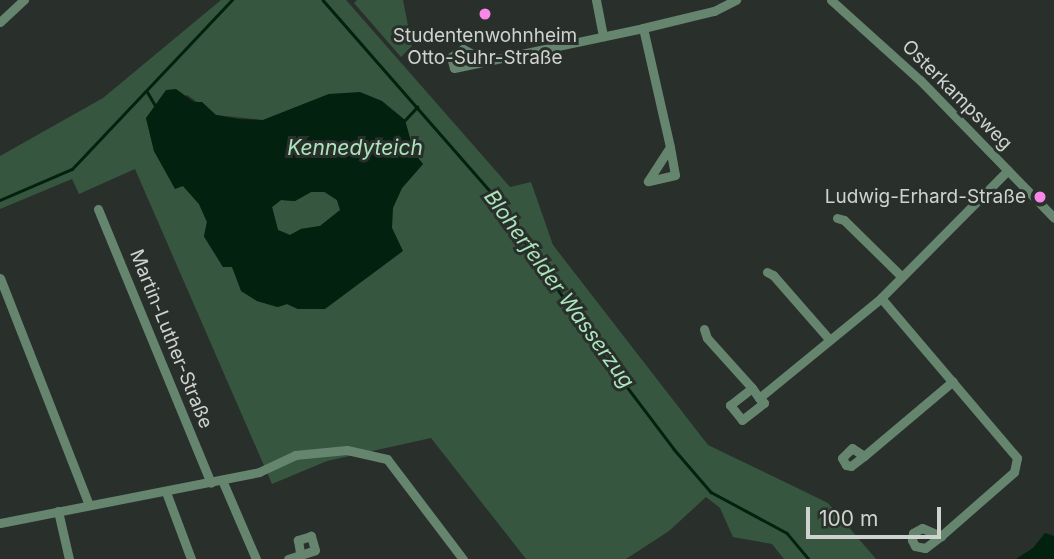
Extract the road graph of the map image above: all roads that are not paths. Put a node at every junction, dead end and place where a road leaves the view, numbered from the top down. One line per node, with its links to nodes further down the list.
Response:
1 (24, 0): 5 (street)
2 (596, 0): 7 (street)
3 (736, 0): 6 (street)
4 (831, 0): 10 (street, Osterkampsweg)
5 (0, 22)
6 (643, 28): 7 (street); 9 (street)
7 (603, 36): 8 (street)
8 (485, 61)
9 (670, 148)
10 (1008, 170): 13 (street, Osterkampsweg); 15 (street)
11 (98, 209): 25 (street, Martin-Luther-Straße)
12 (837, 218): 15 (street)
13 (1054, 218)
14 (767, 272): 19 (street)
15 (902, 277): 17 (street)
16 (0, 278): 27 (street)
17 (881, 298): 19 (street); 20 (street)
18 (704, 329): 21 (street)
19 (830, 340): 22 (street)
20 (953, 381): 23 (street); 30 (street)
21 (751, 388): 22 (street); 22 (street)
22 (759, 398)
23 (864, 456)
24 (222, 480): 25 (street); 34 (street); 36 (street)
25 (211, 483): 26 (street)
26 (166, 492): 27 (street); 33 (street)
27 (89, 505): 28 (street)
28 (58, 511): 29 (street); 32 (street)
29 (0, 523)
30 (941, 536)
31 (300, 553): 35 (street)
32 (69, 559)
33 (191, 559)
34 (256, 559)
35 (288, 559)
36 (463, 559)

